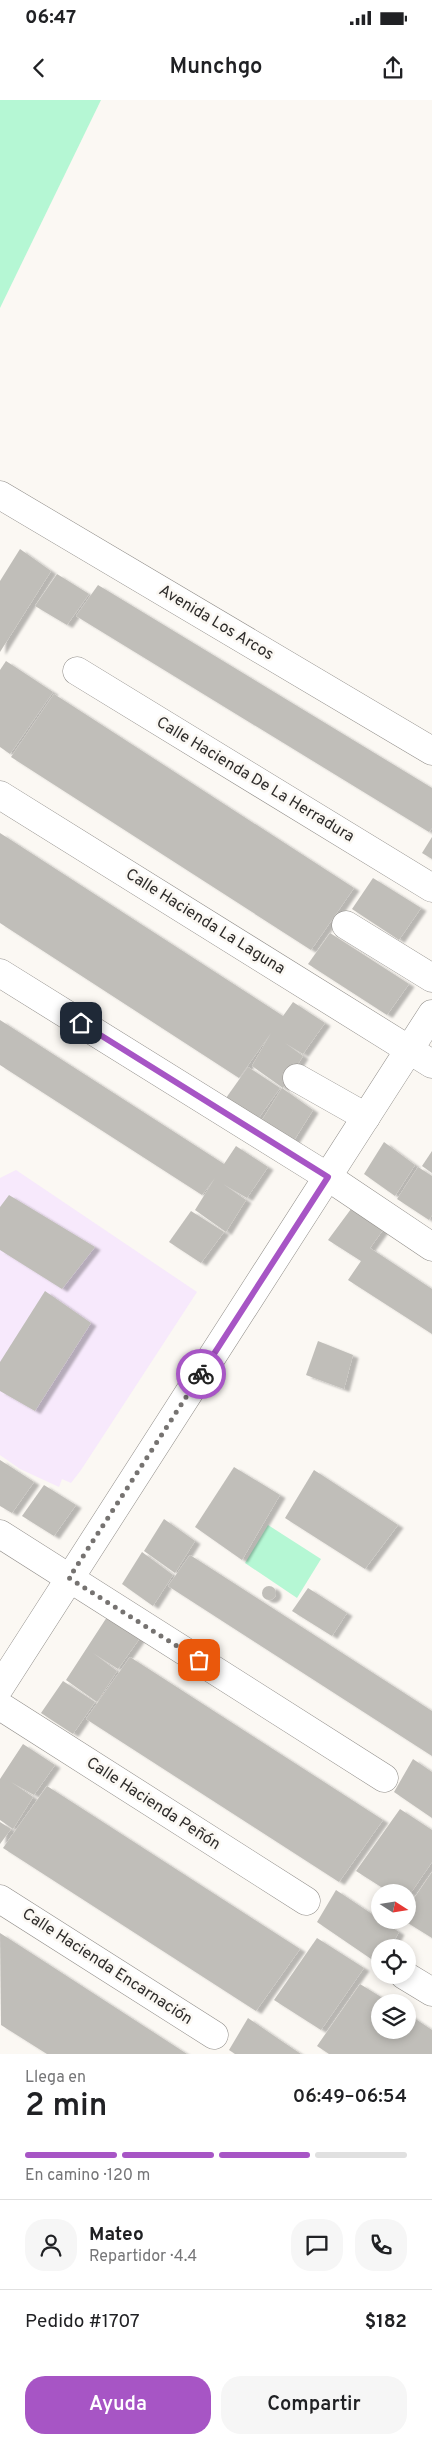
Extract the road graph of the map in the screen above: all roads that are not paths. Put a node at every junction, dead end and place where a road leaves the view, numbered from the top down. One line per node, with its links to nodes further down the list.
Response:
1 (0, 495): 3 (street, Avenida Los Arcos)
2 (77, 671): 5 (street, Calle Hacienda De La Herradura)
3 (432, 751)
4 (0, 795): 10 (street, Calle Hacienda La Laguna)
5 (432, 888)
6 (346, 925): 8 (street)
7 (0, 973): 14 (street)
8 (432, 978)
9 (432, 1014): 10 (street)
10 (410, 1050): 11 (street, Calle Hacienda La Laguna); 13 (street)
11 (432, 1064)
12 (297, 1078): 13 (street)
13 (366, 1117): 14 (street)
14 (328, 1177): 15 (street); 17 (street)
15 (432, 1247)
16 (0, 1534): 17 (street)
17 (69, 1578): 18 (street); 20 (street)
18 (0, 1687)
19 (0, 1706): 22 (street, Calle Hacienda Peñón)
20 (384, 1778)
21 (0, 1899): 25 (street, Calle Hacienda Encarnación)
22 (306, 1901)
23 (416, 1982): 24 (street)
24 (432, 1992)
25 (214, 2035)

